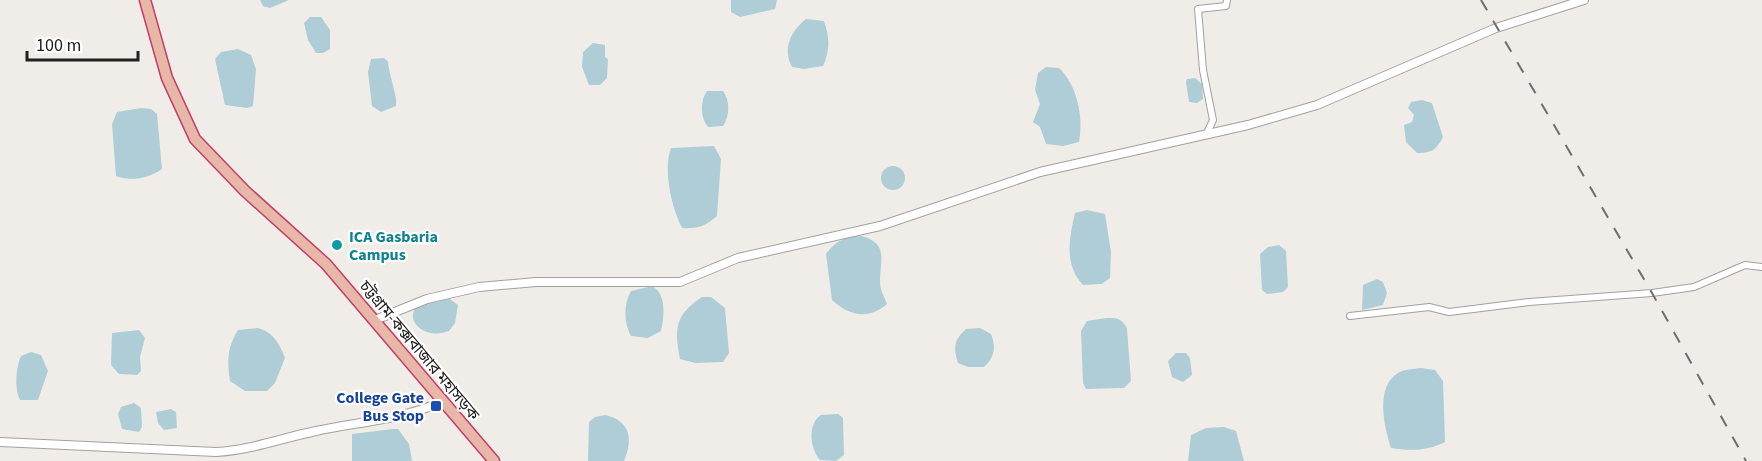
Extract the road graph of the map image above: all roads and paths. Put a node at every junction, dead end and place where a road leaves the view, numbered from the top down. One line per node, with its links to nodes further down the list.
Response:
1 (145, 0): 7 (highway, চট্টগ্রাম-কক্সবাজার মহাসড়ক)
2 (1227, 0): 4 (street)
3 (1584, 0): 4 (street)
4 (1208, 133): 7 (street)
5 (1762, 267): 6 (street)
6 (1350, 316)
7 (375, 320): 8 (highway, চট্টগ্রাম-কক্সবাজার মহাসড়ক)
8 (443, 400): 9 (street); 10 (highway, চট্টগ্রাম-কক্সবাজার মহাসড়ক)
9 (0, 442)
10 (494, 461)

